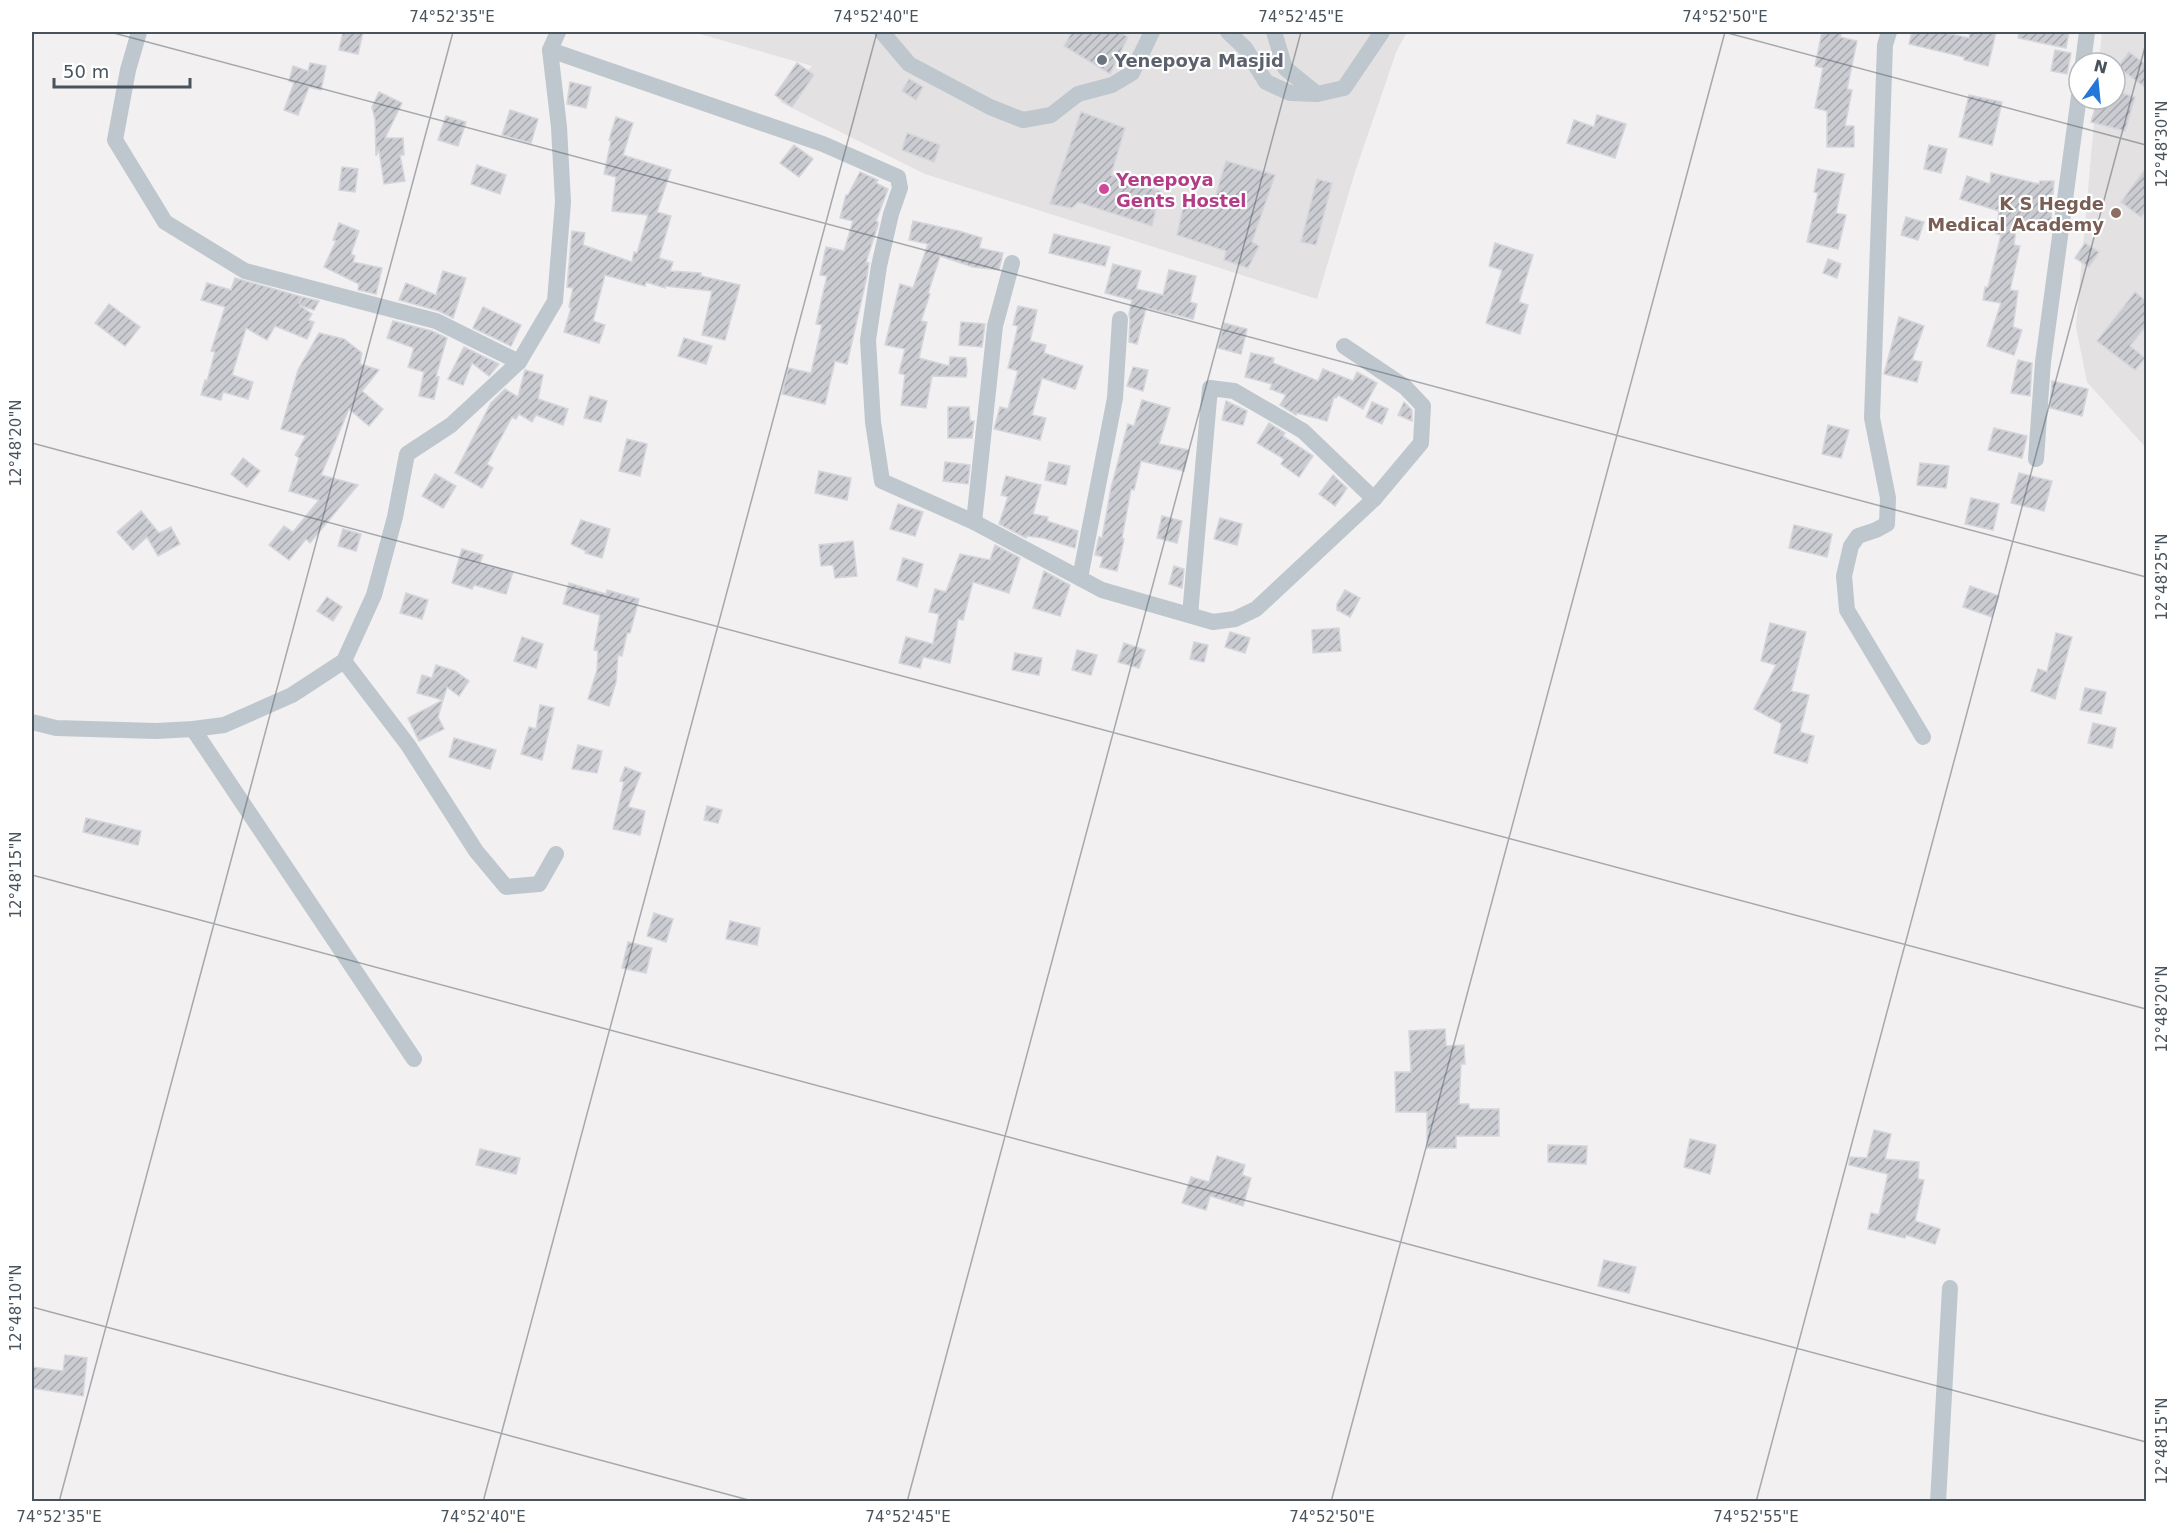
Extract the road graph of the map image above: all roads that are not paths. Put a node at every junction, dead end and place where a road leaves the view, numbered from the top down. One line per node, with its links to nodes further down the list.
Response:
1 (139, 32): 17 (street)
2 (558, 32): 10 (street)
3 (882, 32): 4 (street)
4 (1152, 32)
5 (1228, 32): 12 (street)
6 (1274, 32): 12 (street)
7 (1382, 32): 12 (street)
8 (1889, 32): 26 (street)
9 (2087, 32): 11 (street)
10 (550, 50): 17 (street); 20 (street)
11 (2085, 51)
12 (1317, 94)
13 (2077, 111): 18 (street)
14 (1012, 263): 20 (street)
15 (1120, 319): 21 (street)
16 (1344, 346): 19 (street)
17 (519, 362): 23 (street)
18 (2036, 459)
19 (1374, 499): 22 (street); 22 (street)
20 (974, 522): 21 (street)
21 (1080, 578): 22 (street)
22 (1190, 615)
23 (344, 661): 25 (street); 27 (street)
24 (32, 722): 25 (street)
25 (194, 729): 28 (street)
26 (1923, 737)
27 (556, 854)
28 (414, 1059)
29 (1950, 1288): 30 (street)
30 (1938, 1502)

